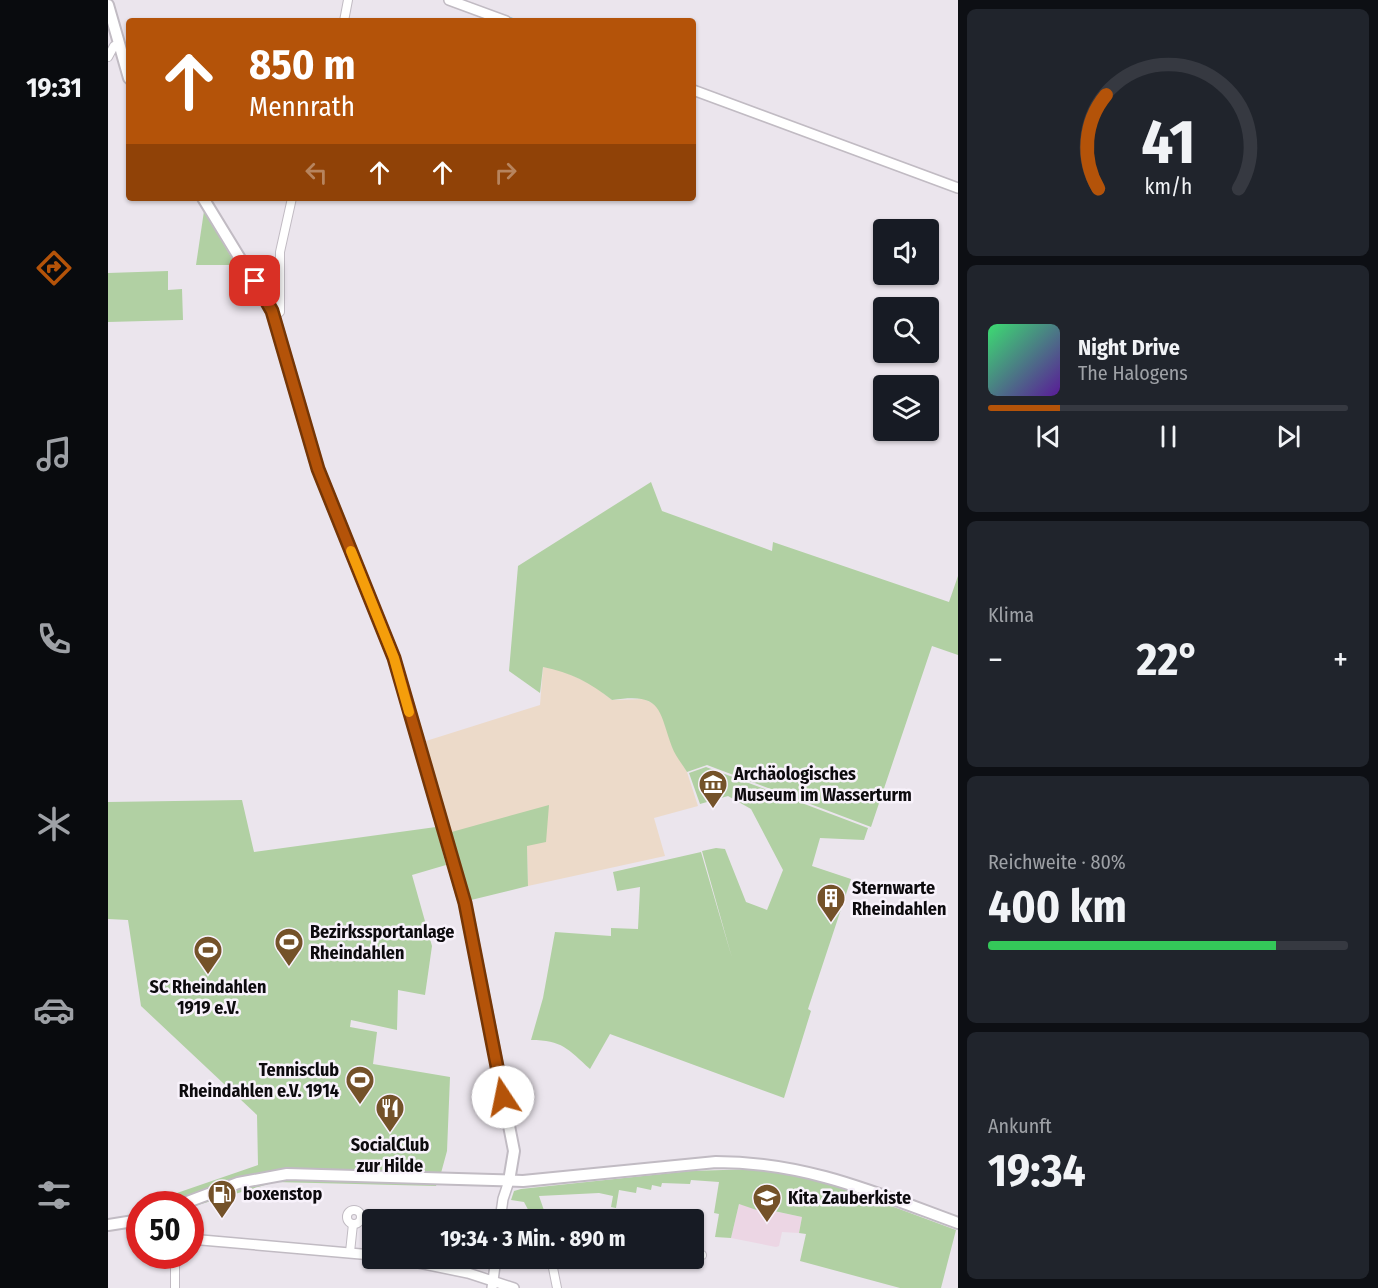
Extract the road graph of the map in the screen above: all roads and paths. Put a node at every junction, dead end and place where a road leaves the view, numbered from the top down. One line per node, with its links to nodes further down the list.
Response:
1 (348, 0): 4 (street)
2 (449, 0): 5 (street)
3 (108, 5): 6 (main road)
4 (345, 18)
5 (498, 18)
6 (118, 44): 7 (street); 8 (main road)
7 (108, 57)
8 (126, 69)
9 (696, 91): 10 (street)
10 (958, 188)
11 (205, 201): 13 (main road)
12 (291, 201): 13 (street)
13 (274, 317): 14 (main road)
14 (509, 1181): 15 (main road); 16 (street); 18 (main road)
15 (204, 1196)
16 (502, 1209)
17 (126, 1222): 20 (main road)
18 (958, 1222)
19 (353, 1224): 22 (street)
20 (108, 1225)
21 (204, 1240): 22 (street)
22 (350, 1252): 23 (street)
23 (362, 1254)
24 (448, 1269): 28 (street)
25 (494, 1269): 28 (street)
26 (553, 1269): 31 (street)
27 (174, 1271): 29 (street)
28 (492, 1285): 30 (street)
29 (175, 1288)
30 (514, 1288)
31 (557, 1288)

